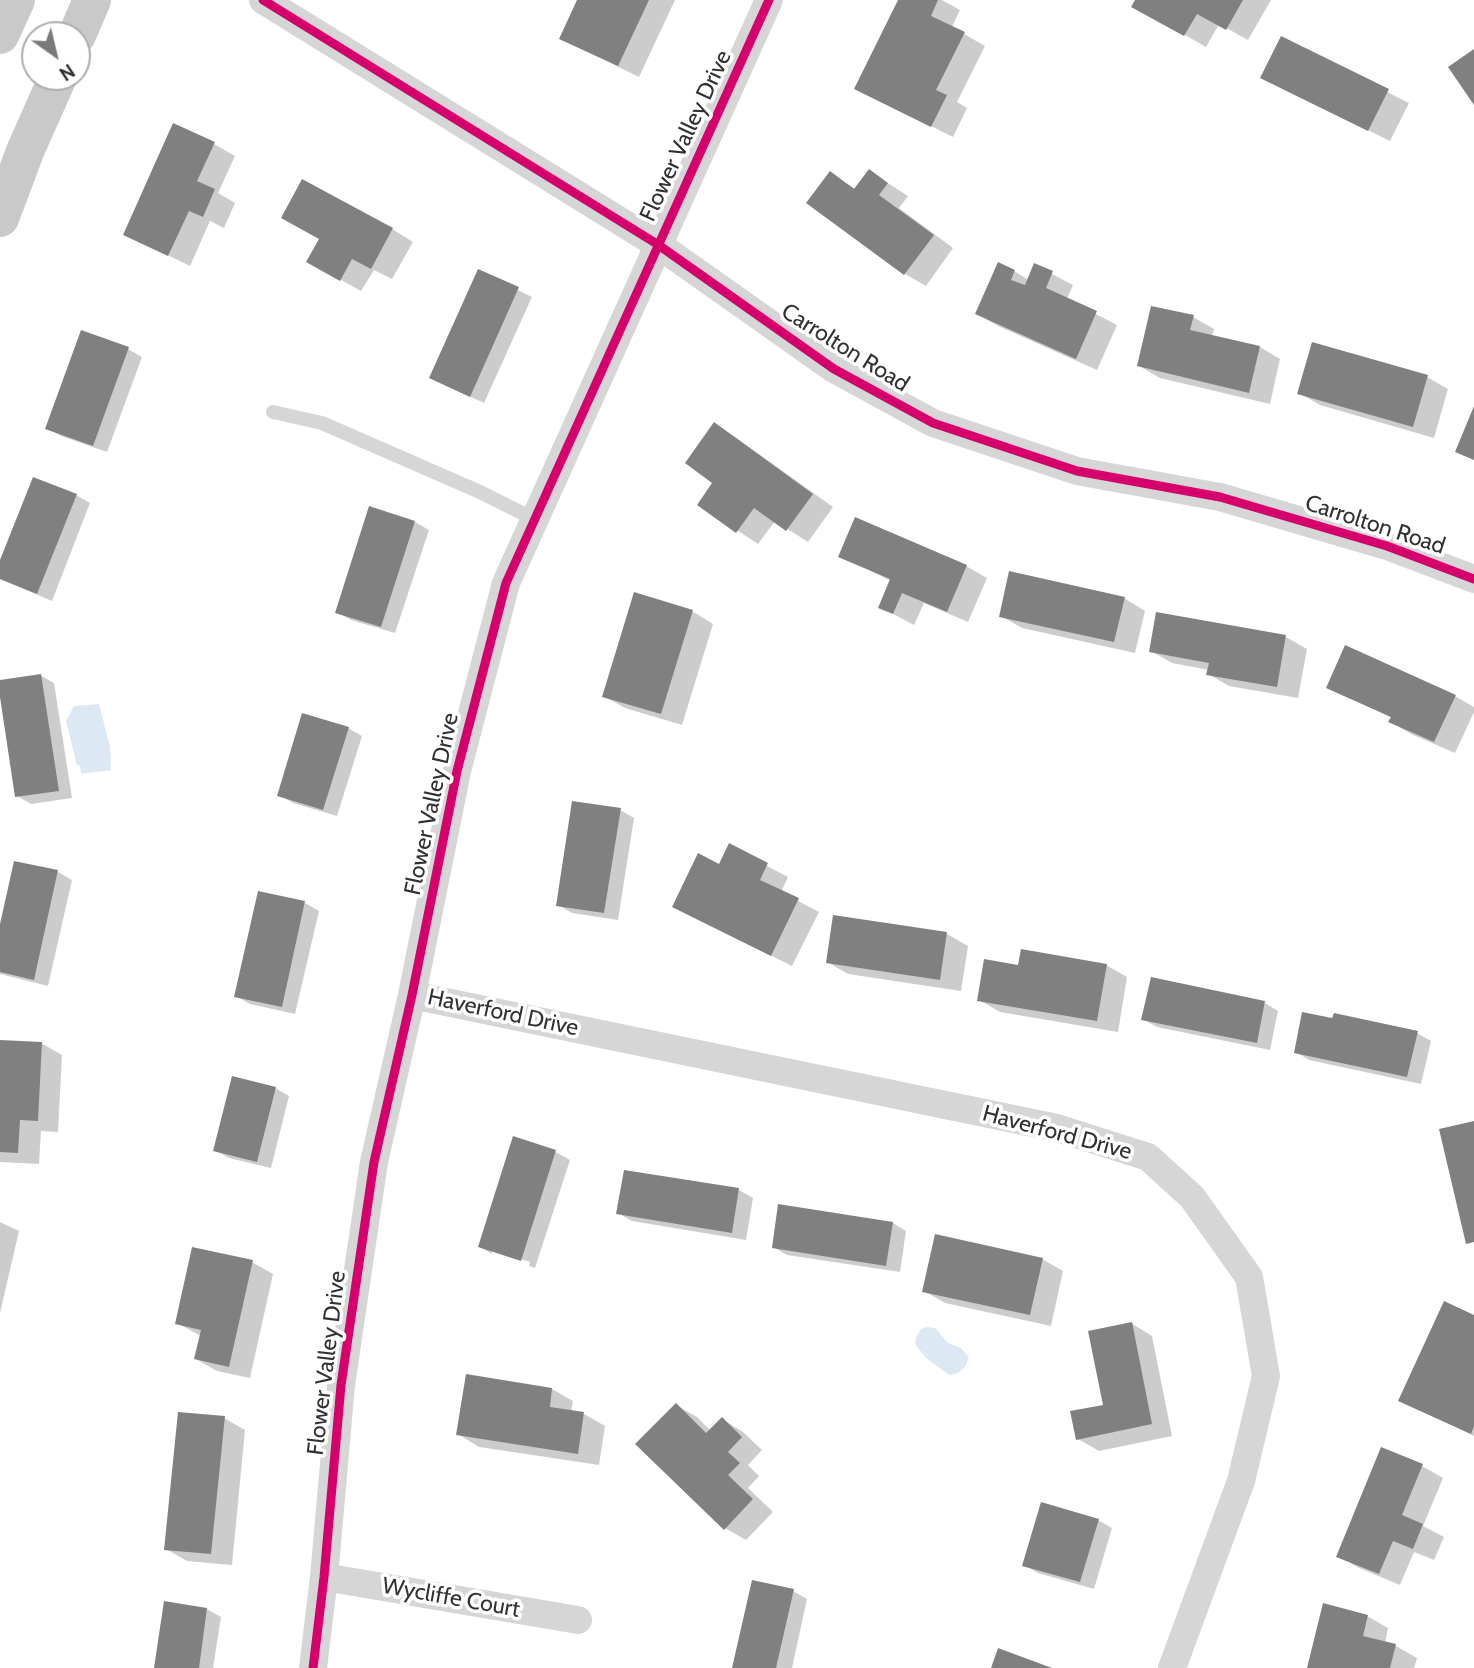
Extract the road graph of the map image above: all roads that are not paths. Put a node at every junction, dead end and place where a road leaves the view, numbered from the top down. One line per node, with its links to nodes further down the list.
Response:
1 (16, 0): 6 (main road)
2 (92, 0): 5 (main road)
3 (263, 0): 9 (street, Carrolton Road)
4 (769, 0): 9 (street, Flower Valley Drive)
5 (83, 21)
6 (0, 34)
7 (52, 91): 8 (main road)
8 (0, 218)
9 (657, 244): 11 (street, Flower Valley Drive); 12 (street, Carrolton Road)
10 (273, 412): 11 (lane)
11 (534, 519): 13 (street, Flower Valley Drive)
12 (1474, 579)
13 (412, 995): 14 (street, Flower Valley Drive); 17 (street, Haverford Drive)
14 (324, 1577): 15 (street, Wycliffe Court); 16 (street, Flower Valley Drive)
15 (578, 1620)
16 (313, 1668)
17 (1172, 1668)

